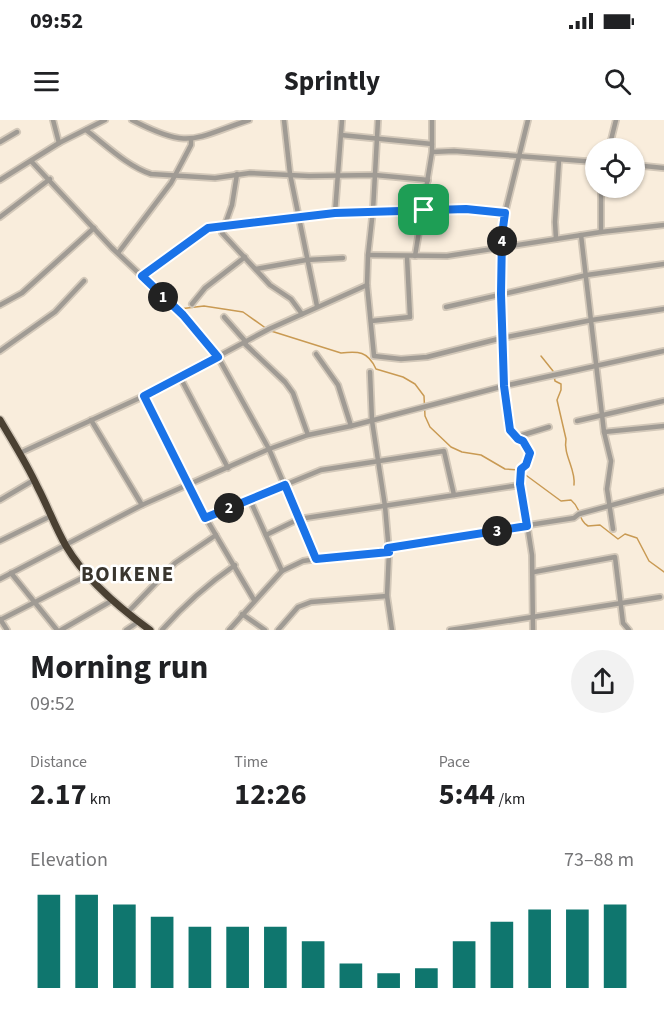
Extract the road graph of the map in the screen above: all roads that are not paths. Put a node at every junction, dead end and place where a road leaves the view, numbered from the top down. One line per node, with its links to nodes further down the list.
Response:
1 (53, 120): 19 (street)
2 (105, 120): 12 (street)
3 (132, 120): 17 (street)
4 (249, 120): 11 (street)
5 (284, 120): 30 (street)
6 (342, 120): 14 (street)
7 (378, 120): 16 (street)
8 (432, 120): 20 (street)
9 (527, 120): 22 (street)
10 (616, 120): 15 (street)
11 (242, 121): 17 (street)
12 (86, 130): 19 (street); 28 (street)
13 (17, 132): 18 (street)
14 (341, 135): 16 (street); 31 (street)
15 (612, 138)
16 (377, 139): 20 (street); 32 (street)
17 (191, 140): 28 (street)
18 (0, 142)
19 (59, 143): 24 (street)
20 (432, 144): 21 (street)
21 (432, 152): 22 (street); 35 (street)
22 (520, 157): 23 (street); 40 (street)
23 (559, 160): 25 (street); 48 (street)
24 (31, 161): 33 (street); 34 (street)
25 (585, 161)
26 (645, 166): 27 (street)
27 (664, 168)
28 (176, 174): 29 (street); 50 (street)
29 (237, 174): 30 (street); 43 (street)
30 (290, 174): 31 (street); 41 (street)
31 (338, 174): 32 (street); 39 (street)
32 (375, 175): 35 (street); 37 (street)
33 (50, 179): 42 (street); 45 (street)
34 (0, 180)
35 (428, 180): 38 (street)
36 (601, 198): 46 (street)
37 (373, 210): 38 (street); 39 (street); 51 (street)
38 (424, 210): 40 (street); 53 (street)
39 (335, 213): 41 (street)
40 (505, 213): 49 (street)
41 (297, 216): 43 (street); 56 (street)
42 (0, 217)
43 (225, 225): 54 (street); 60 (street)
44 (664, 225): 46 (street)
45 (94, 228): 50 (street); 65 (street)
46 (601, 232): 47 (street)
47 (581, 235): 48 (street); 59 (street)
48 (556, 239): 49 (street)
49 (502, 248): 53 (street); 63 (street)
50 (118, 253): 60 (street)
51 (368, 255): 52 (street); 62 (street)
52 (407, 256): 53 (street); 72 (street)
53 (415, 256)
54 (245, 257): 58 (street); 64 (street)
55 (343, 258): 56 (street)
56 (306, 260): 58 (street); 66 (street)
57 (664, 264): 59 (street)
58 (256, 269): 69 (street)
59 (587, 275): 63 (street); 71 (street)
60 (142, 276): 78 (street)
61 (84, 281): 75 (street)
62 (367, 285): 66 (street); 72 (street)
63 (501, 294): 67 (street); 73 (street)
64 (192, 304)
65 (0, 305)
66 (317, 306): 69 (street)
67 (446, 307)
68 (664, 309): 71 (street)
69 (302, 314): 74 (street)
70 (224, 317): 74 (street)
71 (592, 320): 73 (street); 79 (street)
72 (371, 321): 73 (street)
73 (502, 338): 82 (street)
74 (245, 343): 78 (street); 94 (street)
75 (0, 351)
76 (664, 351): 79 (street)
77 (316, 354): 90 (street)
78 (218, 357): 81 (street); 96 (street)
79 (597, 366): 82 (street); 85 (street)
80 (370, 372): 88 (street)
81 (180, 377): 83 (street); 99 (street)
82 (504, 386): 88 (street); 95 (street)
83 (144, 396): 87 (street); 103 (street)
84 (664, 401): 85 (street)
85 (602, 414): 89 (street); 93 (street)
86 (0, 420): 97 (highway)
87 (92, 420): 97 (street); 108 (street)
88 (372, 421): 90 (street); 98 (street)
89 (577, 421)
90 (351, 426): 94 (street)
91 (664, 426): 93 (street)
92 (549, 427): 95 (street)
93 (604, 432): 110 (street)
94 (308, 435): 96 (street)
95 (516, 437): 101 (street)
96 (269, 449): 99 (street); 102 (street)
97 (20, 453): 100 (highway)
98 (378, 460): 102 (street); 105 (street); 109 (street)
99 (228, 468): 103 (street)
100 (34, 480): 106 (street); 111 (highway)
101 (520, 484): 105 (street); 114 (street)
102 (285, 485): 107 (street); 113 (street)
103 (187, 486): 108 (street); 112 (street)
104 (664, 490): 110 (street)
105 (454, 495): 109 (street)
106 (0, 500)
107 (250, 500): 112 (street); 117 (street)
108 (142, 506): 119 (street)
109 (385, 506): 113 (street); 120 (street)
110 (610, 506): 114 (street); 115 (street)
111 (51, 516): 118 (street); 119 (highway)
112 (205, 518): 116 (street)
113 (299, 519): 117 (street); 121 (street)
114 (527, 526): 120 (street); 124 (street)
115 (613, 529)
116 (216, 535): 122 (street); 134 (street)
117 (266, 535): 123 (street)
118 (0, 541)
119 (66, 546): 125 (street); 126 (highway)
120 (388, 550): 121 (street); 128 (street)
121 (316, 559): 123 (street)
122 (235, 565): 131 (street); 143 (street)
123 (282, 571): 131 (street)
124 (534, 572): 133 (street); 136 (street)
125 (11, 573): 127 (street); 132 (street)
126 (88, 575): 130 (highway); 132 (street)
127 (0, 579)
128 (387, 596): 146 (street); 147 (street)
129 (660, 597): 133 (street)
130 (113, 600): 134 (highway); 140 (street)
131 (254, 600): 135 (street)
132 (33, 603): 137 (street); 140 (street)
133 (620, 603): 136 (street); 150 (street)
134 (127, 613): 138 (highway)
135 (242, 614): 144 (street); 145 (street)
136 (531, 617): 148 (street); 149 (street)
137 (0, 620): 139 (street)
138 (138, 622): 141 (street); 142 (highway)
139 (7, 630)
140 (59, 630)
141 (126, 630)
142 (150, 630)
143 (162, 630)
144 (229, 630)
145 (265, 630)
146 (278, 630)
147 (392, 630)
148 (450, 630)
149 (533, 630)
150 (628, 630)

